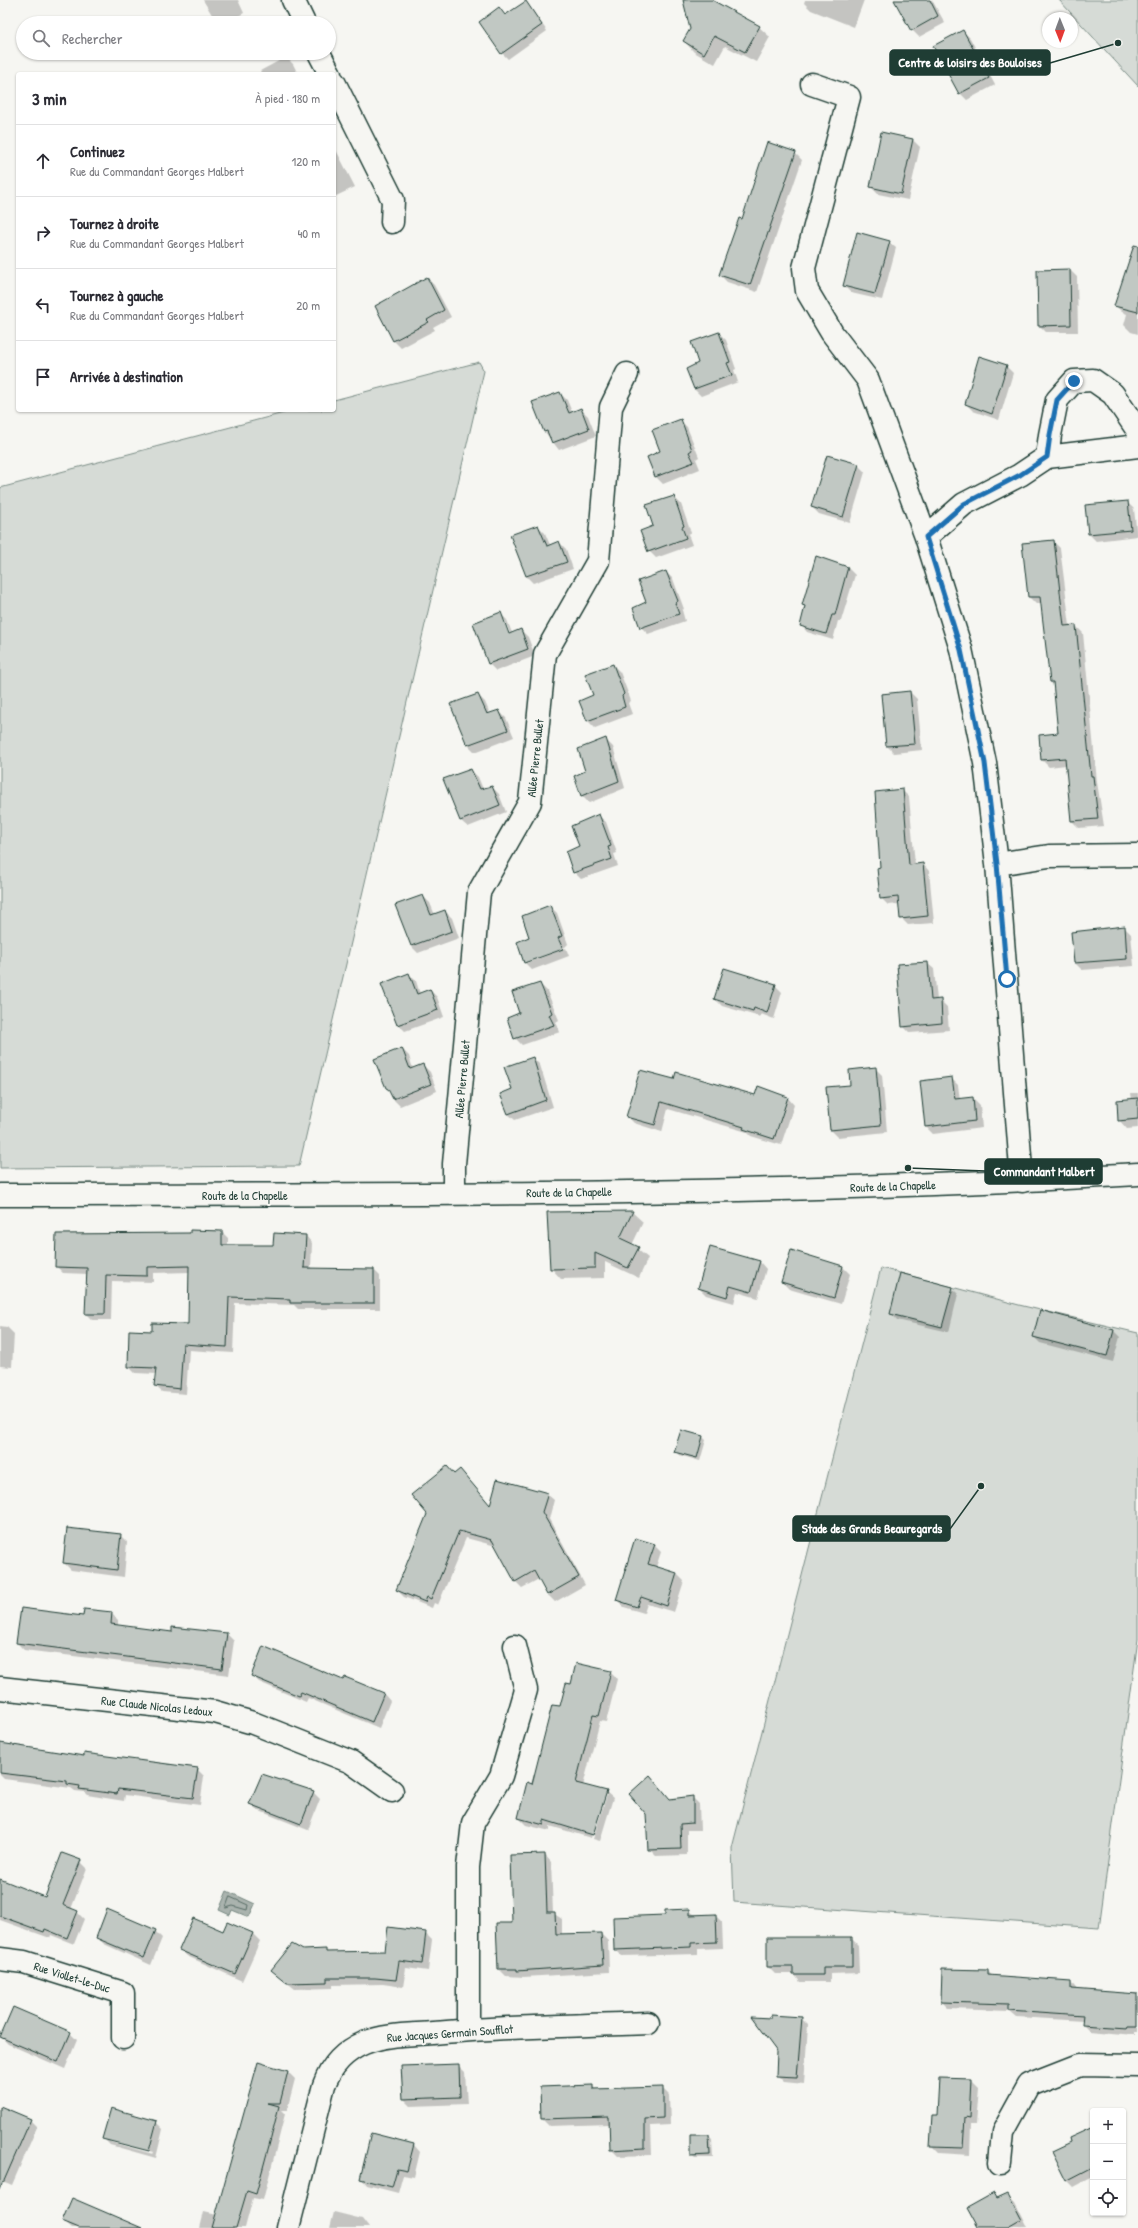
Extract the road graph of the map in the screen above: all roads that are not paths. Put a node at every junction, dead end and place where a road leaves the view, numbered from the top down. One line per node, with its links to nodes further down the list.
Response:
1 (293, 0): 2 (street)
2 (301, 16)
3 (323, 60): 4 (street)
4 (329, 72)
5 (812, 84): 12 (street)
6 (336, 86): 7 (street)
7 (392, 222)
8 (627, 374): 17 (street, Allée Pierre Bullet)
9 (1138, 431): 11 (street)
10 (1138, 446): 11 (street)
11 (1047, 457): 12 (street)
12 (926, 537): 14 (street)
13 (1138, 855): 14 (street)
14 (997, 864): 16 (street)
15 (1138, 1174): 16 (street, Route de la Chapelle)
16 (1022, 1181): 17 (street, Route de la Chapelle)
17 (454, 1193): 18 (street, Route de la Chapelle)
18 (0, 1196)
19 (514, 1646): 24 (street)
20 (0, 1688): 21 (street, Rue Claude Nicolas Ledoux)
21 (392, 1791)
22 (0, 1958): 25 (street, Rue Viollet-le-Duc)
23 (648, 2023): 24 (street, Rue Jacques Germain Soufflot)
24 (468, 2029): 28 (street, Rue Jacques Germain Soufflot)
25 (123, 2038)
26 (1138, 2066): 27 (street)
27 (1000, 2163)
28 (288, 2228)

